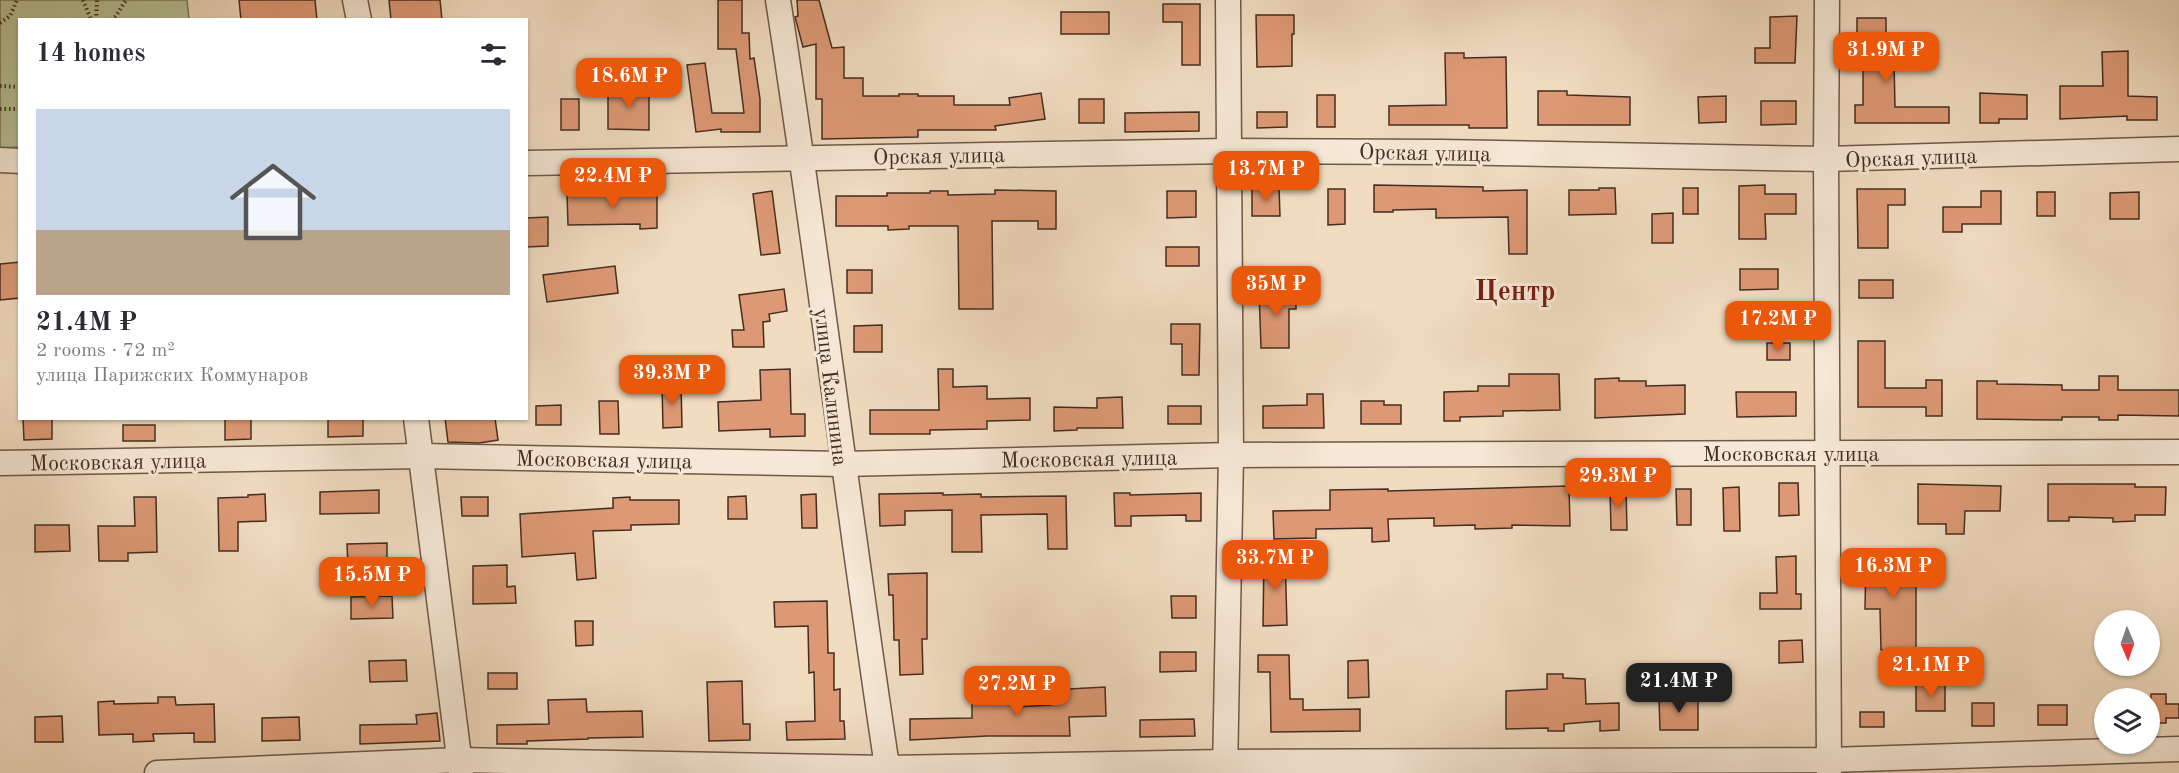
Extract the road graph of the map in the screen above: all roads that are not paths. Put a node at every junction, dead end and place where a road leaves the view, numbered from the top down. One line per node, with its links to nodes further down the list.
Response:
1 (355, 0): 5 (street)
2 (778, 0): 8 (street, улица Калинина)
3 (1228, 0): 7 (street)
4 (1827, 0): 9 (street)
5 (359, 18)
6 (2179, 149): 9 (street, Орская улица)
7 (1228, 151): 8 (street, Орская улица); 9 (street, Орская улица); 16 (street)
8 (803, 158): 12 (street, Орская улица); 19 (street, улица Калинина)
9 (1826, 159): 15 (street)
10 (0, 160): 11 (street)
11 (18, 161)
12 (528, 163)
13 (416, 420): 17 (street)
14 (2179, 452): 15 (street, Московская улица)
15 (1827, 453): 16 (street, Московская улица); 23 (street)
16 (1231, 455): 19 (street, Московская улица); 22 (street)
17 (421, 456): 18 (street, Московская улица); 19 (street, Московская улица); 21 (street)
18 (0, 463)
19 (842, 464): 24 (street, улица Калинина)
20 (2179, 749): 23 (street)
21 (460, 766): 24 (street); 25 (street)
22 (1225, 767): 23 (street); 24 (street)
23 (1829, 767)
24 (887, 770)
25 (157, 773)

